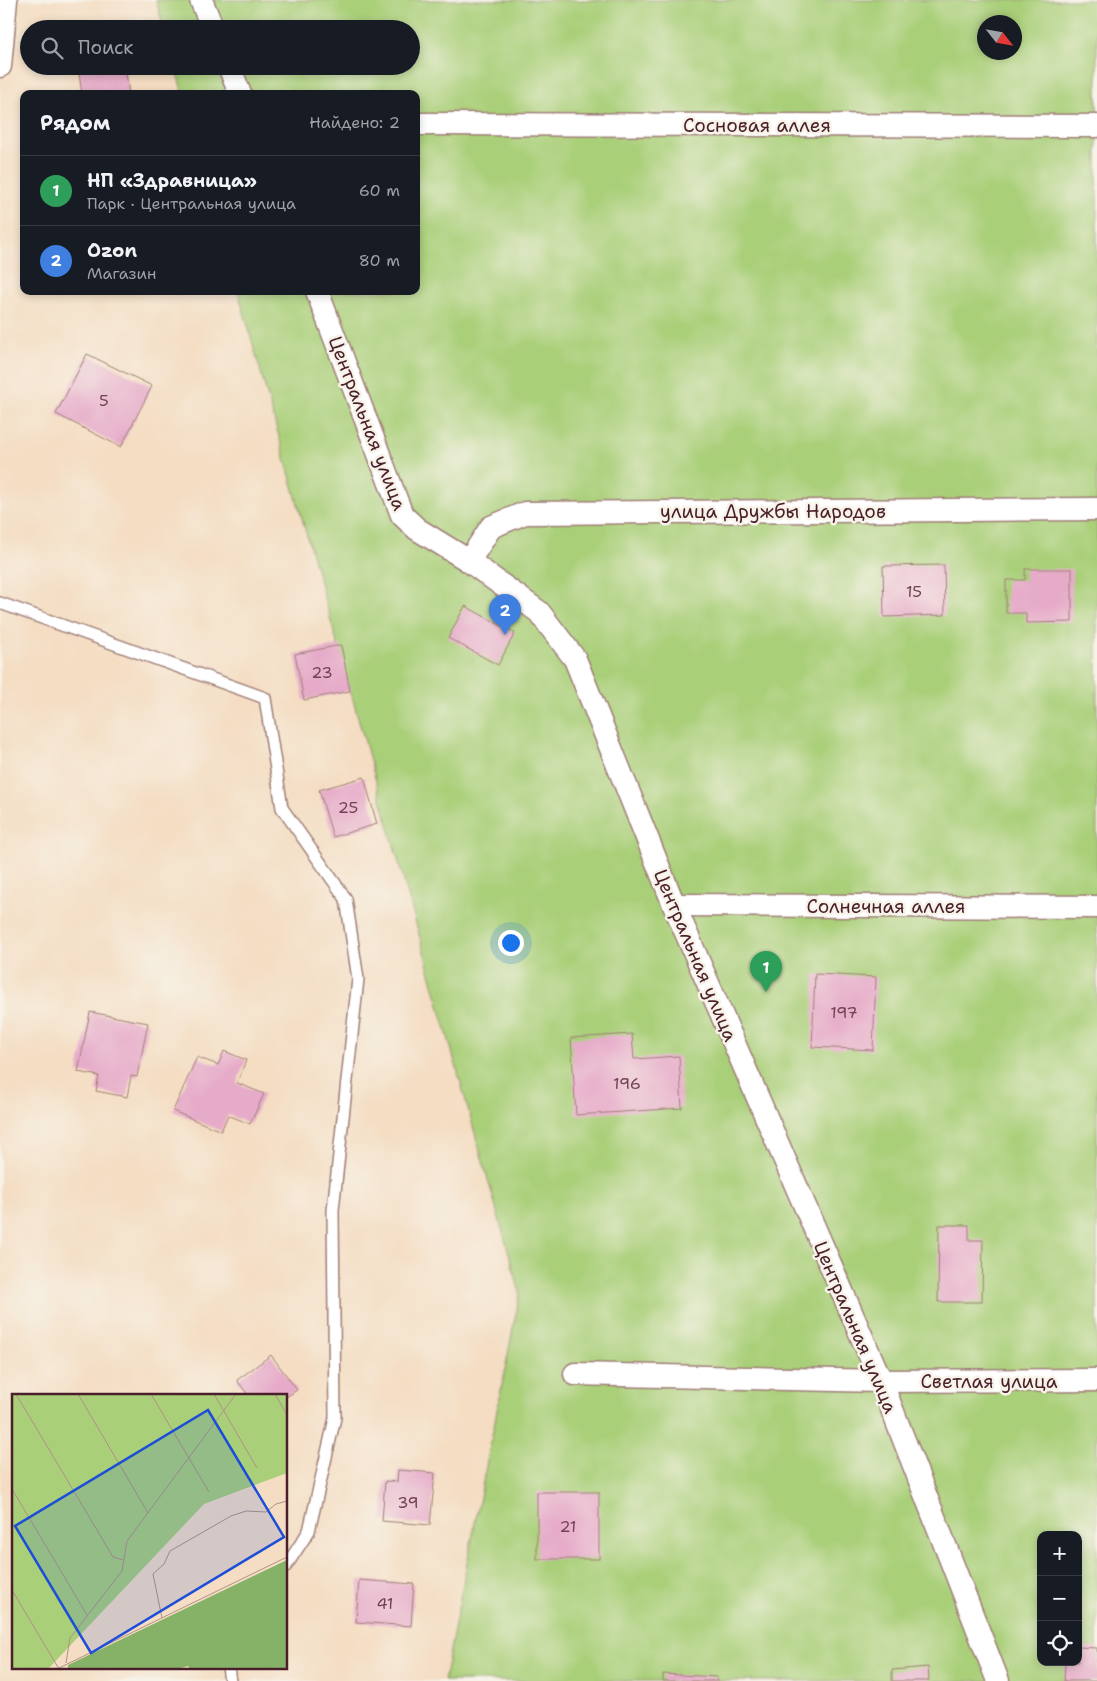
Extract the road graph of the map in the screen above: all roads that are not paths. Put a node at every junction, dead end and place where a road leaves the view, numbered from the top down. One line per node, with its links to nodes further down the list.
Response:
1 (6, 0): 4 (street)
2 (201, 0): 3 (street)
3 (209, 20)
4 (0, 66)
5 (233, 75): 6 (street)
6 (238, 90)
7 (420, 124): 8 (street, Сосновая аллея)
8 (1097, 126)
9 (319, 295): 11 (street, Центральная улица)
10 (1097, 509): 11 (street, улица Дружбы Народов)
11 (469, 561): 13 (street, Центральная улица)
12 (0, 603): 18 (lane)
13 (674, 905): 14 (street, Солнечная аллея); 17 (street, Центральная улица)
14 (1097, 907)
15 (575, 1374): 17 (street, Светлая улица)
16 (1097, 1380): 17 (street, Светлая улица)
17 (880, 1381): 21 (street, Центральная улица)
18 (288, 1563)
19 (228, 1668): 20 (lane)
20 (230, 1681)
21 (998, 1681)

